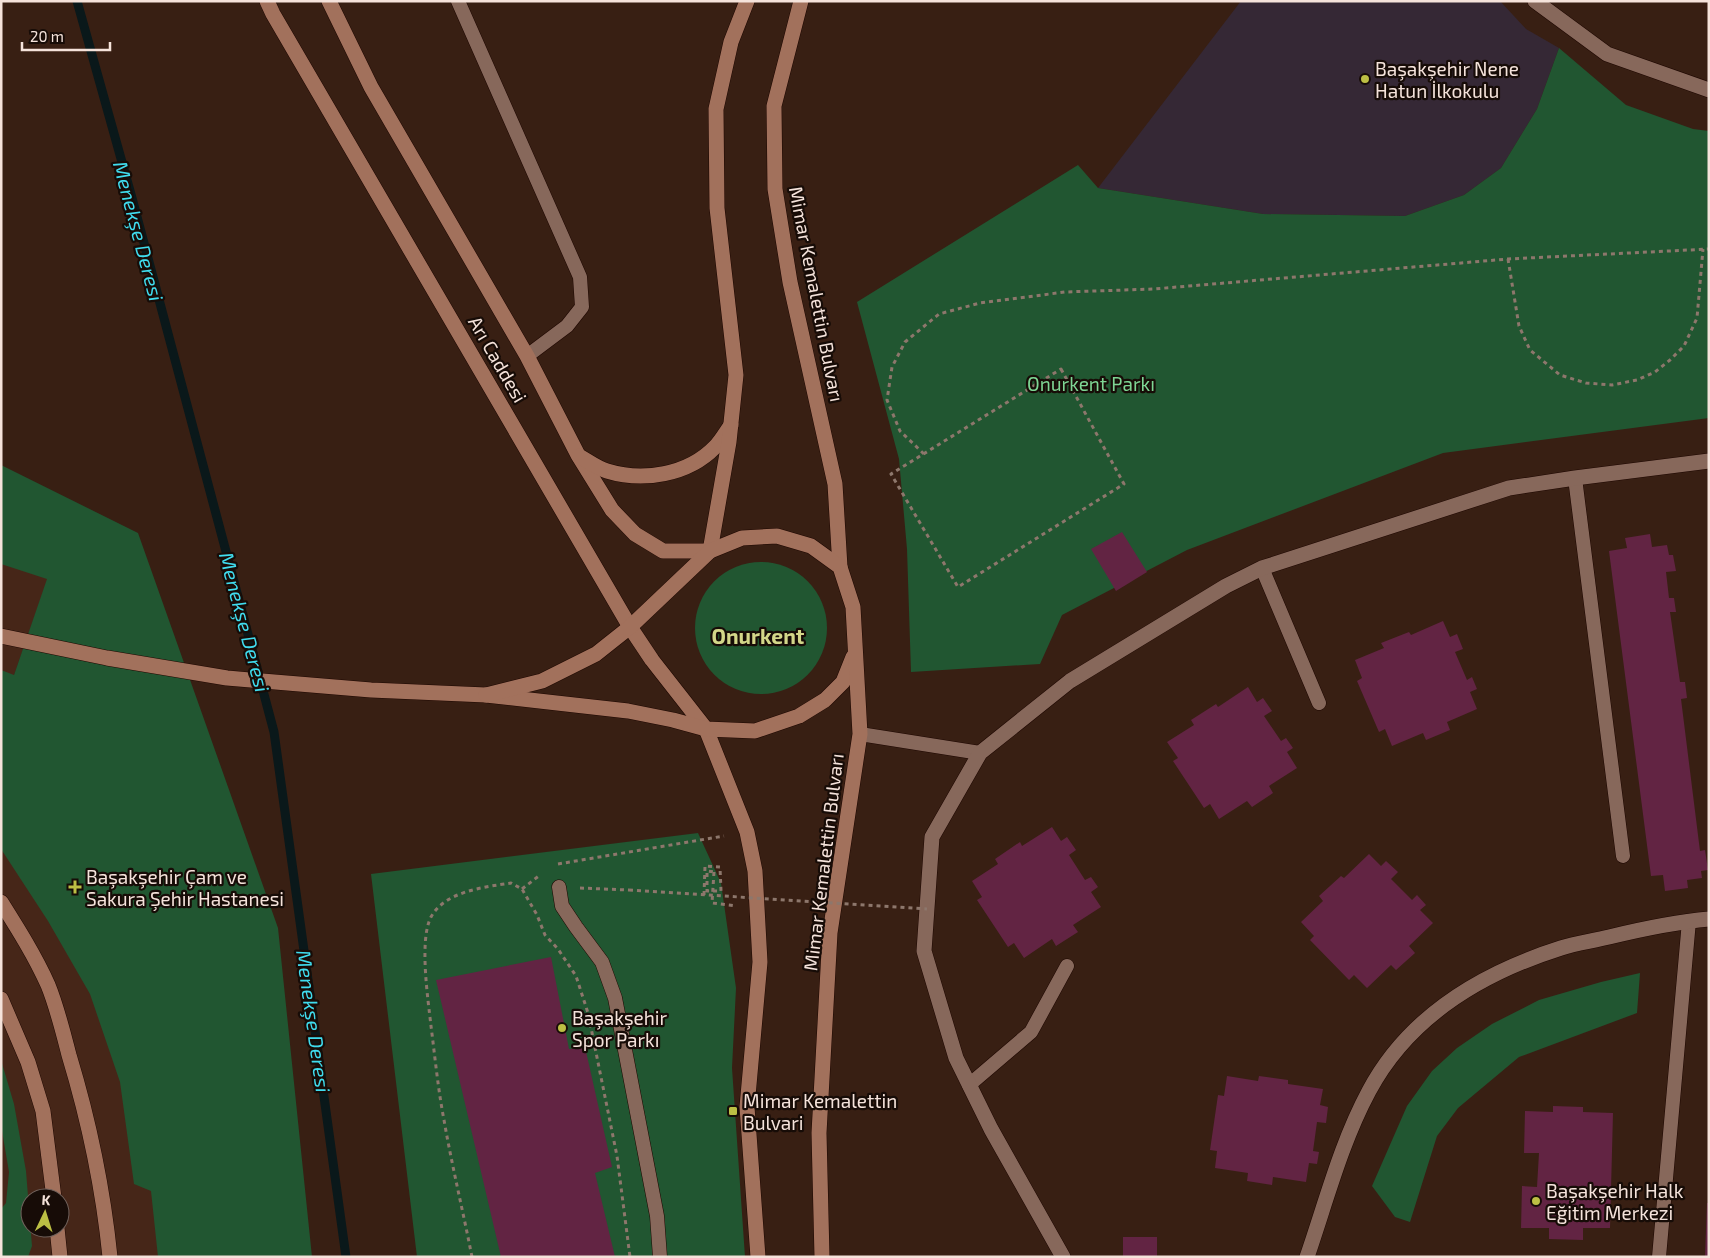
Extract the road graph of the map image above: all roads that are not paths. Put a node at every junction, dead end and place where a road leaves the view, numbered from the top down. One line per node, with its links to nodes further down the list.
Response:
1 (267, 1): 16 (main road, Arı Caddesi)
2 (329, 1): 8 (main road, Arı Caddesi)
3 (458, 1): 8 (lane)
4 (746, 1): 9 (main road)
5 (801, 1): 14 (main road, Mimar Kemalettin Bulvarı)
6 (1536, 1): 7 (street)
7 (1709, 90)
8 (527, 356): 10 (main road, Arı Caddesi)
9 (731, 424): 10 (main road); 13 (main road)
10 (578, 455): 13 (main road, Arı Caddesi)
11 (1709, 461): 12 (street)
12 (1575, 478): 15 (street); 24 (lane)
13 (710, 551): 14 (main road); 16 (main road)
14 (840, 567): 18 (main road, Mimar Kemalettin Bulvarı)
15 (1262, 568): 20 (lane); 23 (street)
16 (630, 627): 19 (main road); 21 (main road, Arı Caddesi)
17 (1, 636): 19 (main road)
18 (856, 651): 21 (main road); 22 (main road, Mimar Kemalettin Bulvarı)
19 (486, 695): 21 (main road)
20 (1319, 703)
21 (706, 729): 37 (main road)
22 (860, 734): 23 (lane); 38 (main road, Mimar Kemalettin Bulvarı)
23 (980, 753): 31 (street)
24 (1623, 856)
25 (558, 887): 36 (lane)
26 (1, 902): 35 (main road)
27 (1709, 919): 28 (street)
28 (1689, 921): 40 (street); 41 (lane)
29 (1067, 966): 31 (lane)
30 (1, 999): 32 (main road)
31 (969, 1085): 39 (street)
32 (53, 1188)
33 (58, 1238): 34 (main road)
34 (60, 1257)
35 (110, 1257)
36 (660, 1257)
37 (758, 1257)
38 (822, 1257)
39 (1063, 1257)
40 (1307, 1257)
41 (1659, 1257)

